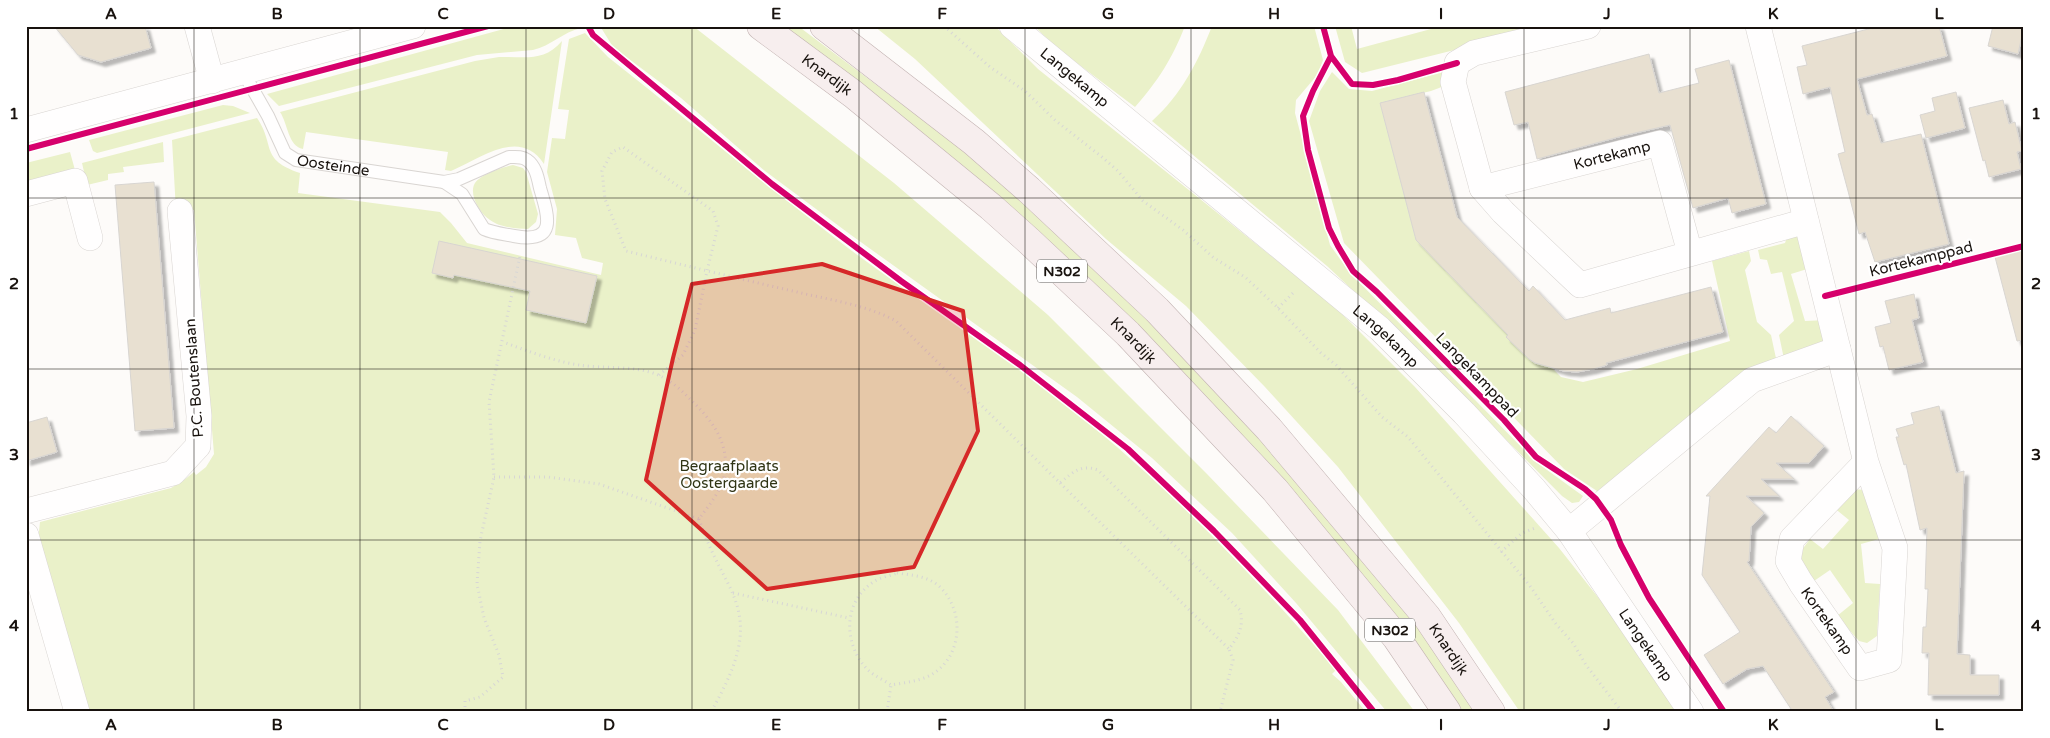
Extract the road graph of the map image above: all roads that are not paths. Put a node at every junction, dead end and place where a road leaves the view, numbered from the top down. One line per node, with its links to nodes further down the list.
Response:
1 (197, 26): 9 (street)
2 (413, 26): 8 (street)
3 (761, 26): 24 (main road, Knardijk / N302)
4 (824, 26): 25 (main road, Knardijk / N302)
5 (1012, 26): 21 (street, Langekamp)
6 (1588, 26): 12 (street)
7 (1758, 26): 15 (street, Kortekamp)
8 (243, 72): 9 (street); 11 (lane, Oosteinde)
9 (212, 81): 10 (street)
10 (26, 130)
11 (444, 182): 11 (lane, Oosteinde)
12 (1482, 188): 17 (street); 17 (street, Kortekamp)
13 (26, 194): 16 (street)
14 (180, 211): 20 (street, P.C. Boutenslaan)
15 (1806, 221): 17 (street); 18 (street, Kortekamp)
16 (90, 238)
17 (1690, 253)
18 (1838, 349): 19 (street, Kortekamp); 21 (street)
19 (1866, 462): 19 (street, Kortekamp)
20 (26, 511)
21 (1561, 522): 26 (street, Langekamp)
22 (26, 535): 23 (street)
23 (77, 712)
24 (1447, 712)
25 (1492, 712)
26 (1691, 712)

